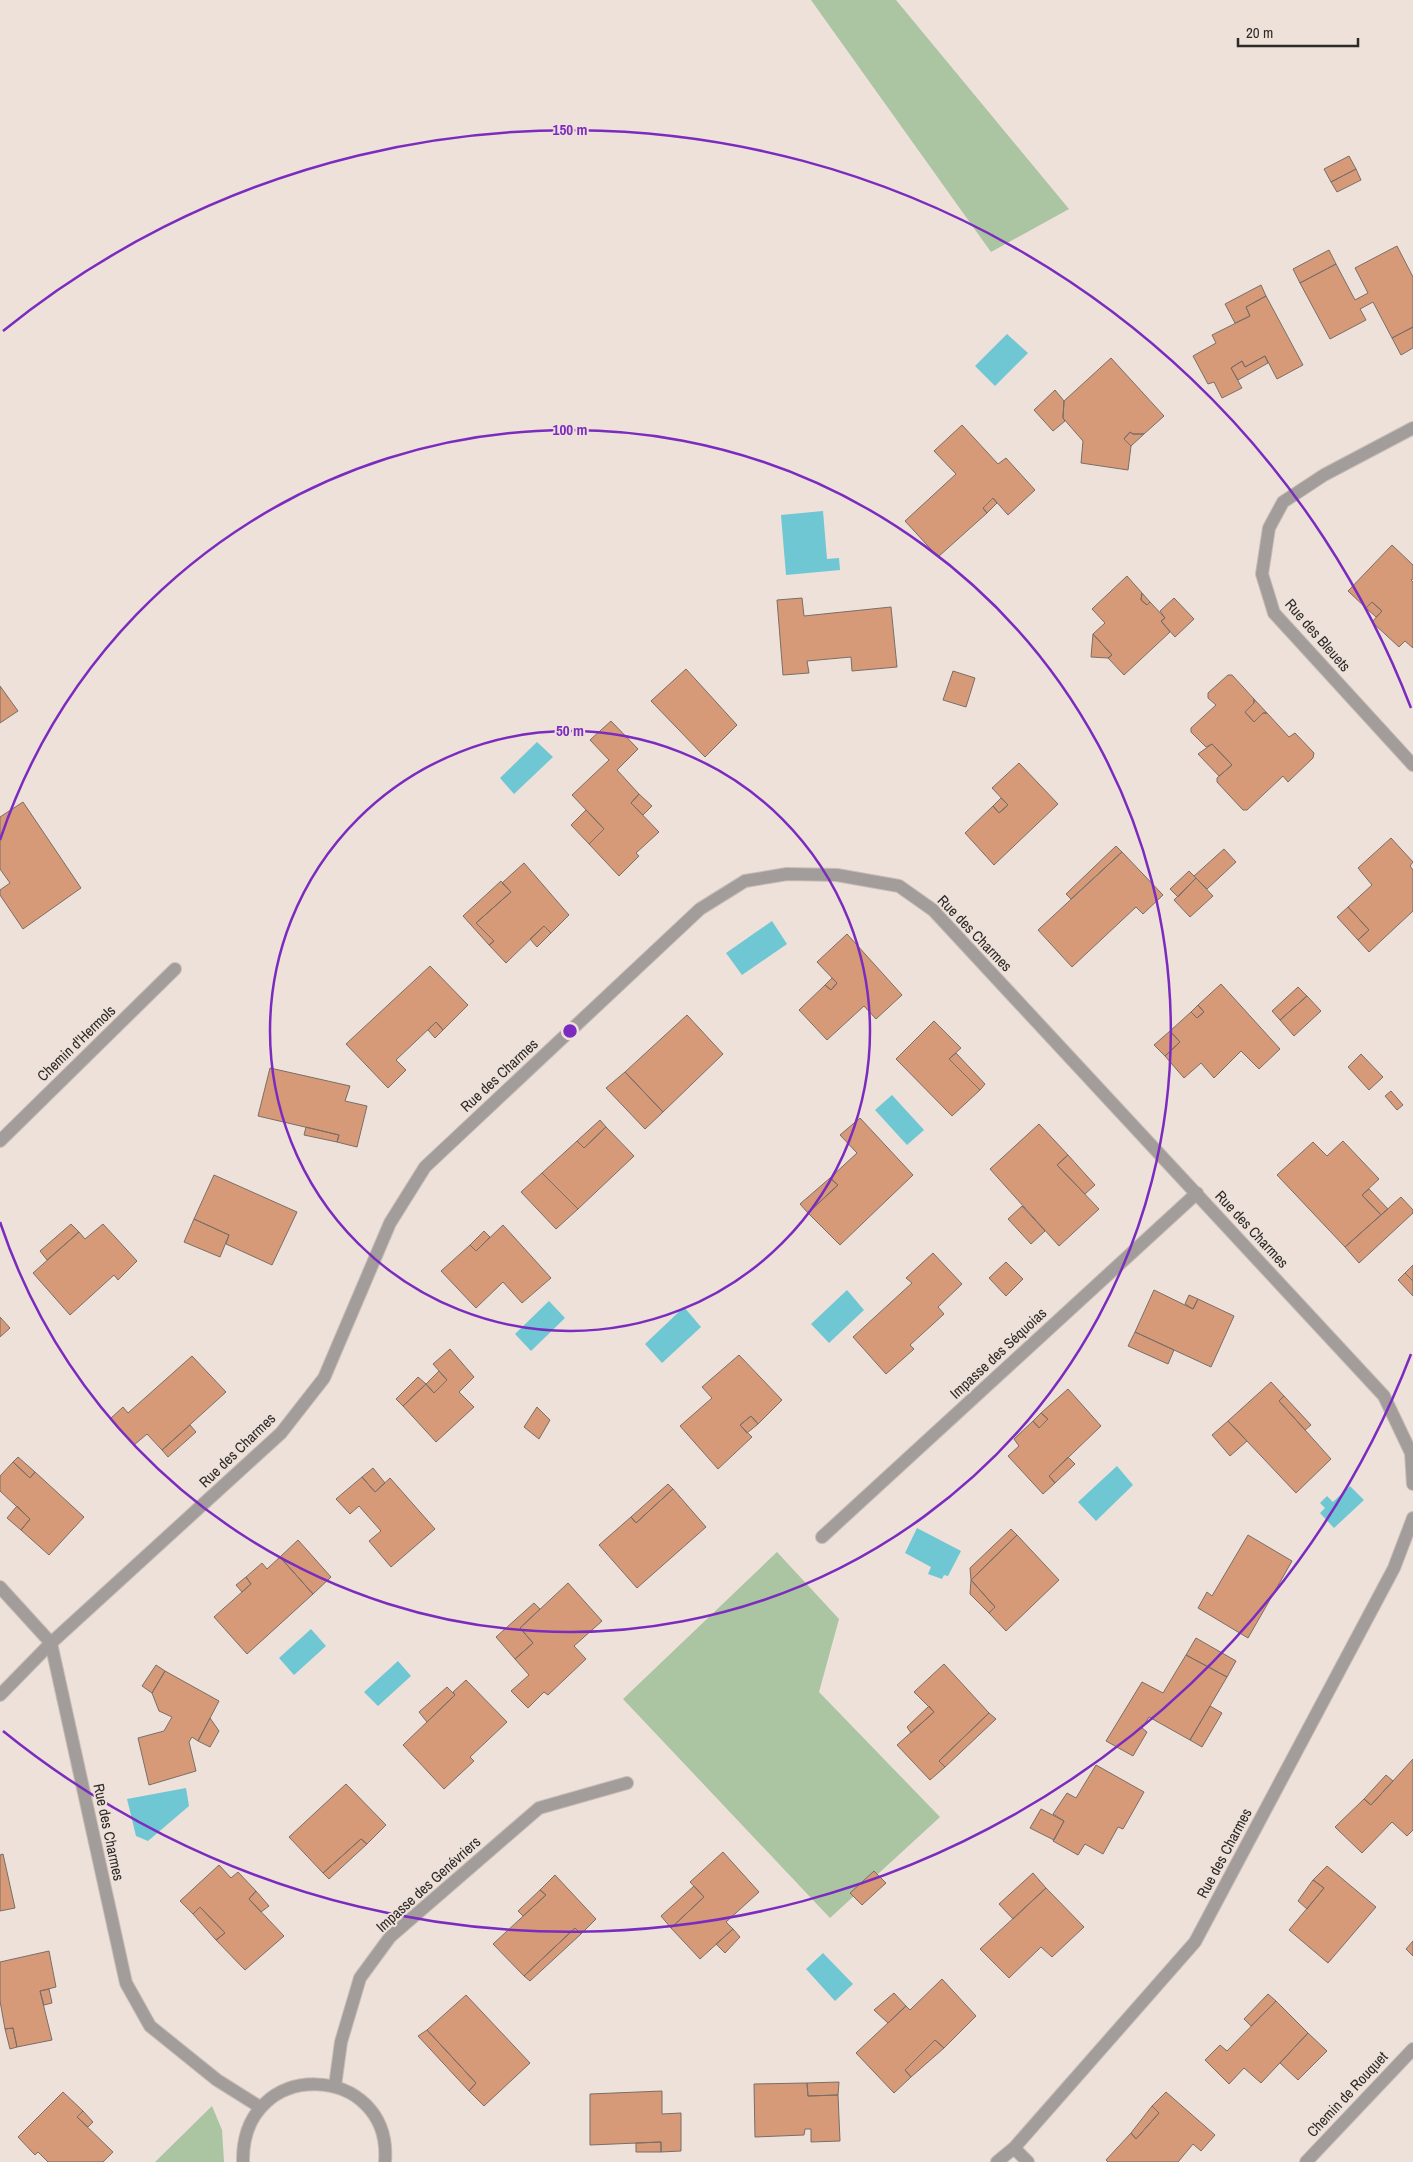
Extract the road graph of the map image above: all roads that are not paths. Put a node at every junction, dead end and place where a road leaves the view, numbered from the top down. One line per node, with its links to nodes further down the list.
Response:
1 (1413, 428): 2 (street, Rue des Bleuets)
2 (1413, 765)
3 (176, 969): 4 (street, Chemin d'Hermols)
4 (0, 1141)
5 (1197, 1193): 6 (street, Rue des Charmes); 8 (street, Impasse des Séquoias); 10 (street, Rue des Charmes)
6 (1413, 1484)
7 (1413, 1518): 16 (street, Rue des Charmes)
8 (822, 1537)
9 (0, 1587): 10 (street)
10 (51, 1643): 11 (street); 15 (street, Rue des Charmes)
11 (0, 1695)
12 (627, 1783): 14 (street, Impasse des Genévriers)
13 (1413, 2049): 21 (street, Chemin de Rouquet)
14 (335, 2086): 15 (street); 18 (street)
15 (260, 2107): 17 (street)
16 (1014, 2148): 19 (street, Rue des Charmes); 20 (street)
17 (243, 2162)
18 (385, 2162)
19 (997, 2162)
20 (1028, 2162)
21 (1306, 2162)

